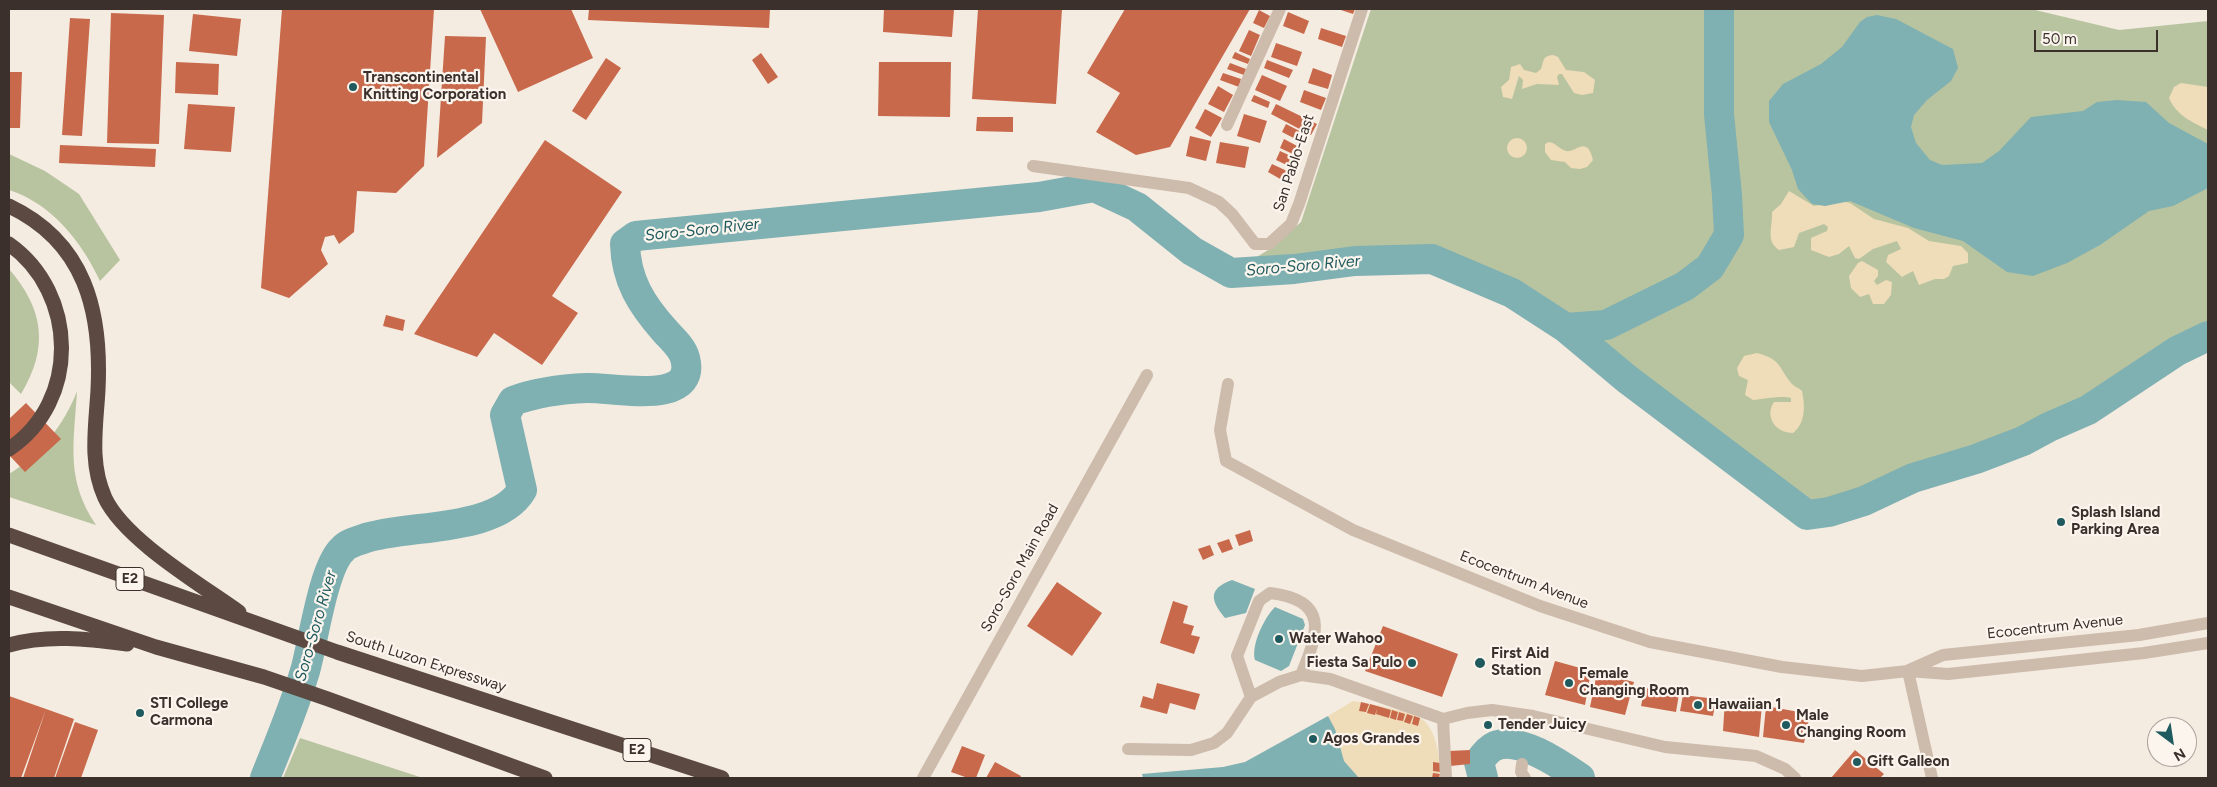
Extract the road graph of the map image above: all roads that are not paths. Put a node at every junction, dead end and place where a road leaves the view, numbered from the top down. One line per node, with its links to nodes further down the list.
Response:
1 (1280, 9): 3 (street)
2 (1362, 9): 4 (street, San Pablo-East)
3 (1226, 125)
4 (1033, 166)
5 (9, 206): 12 (highway)
6 (9, 244): 9 (highway)
7 (1147, 374): 26 (street, Soro-Soro Main Road)
8 (1228, 384): 17 (street, Ecocentrum Avenue)
9 (9, 449)
10 (9, 535): 12 (highway, South Luzon Expressway / E2)
11 (9, 597): 16 (highway)
12 (252, 622): 25 (highway, South Luzon Expressway / E2)
13 (2208, 623): 17 (street, Ecocentrum Avenue)
14 (2208, 643): 17 (street, Ecocentrum Avenue)
15 (9, 645): 16 (highway)
16 (156, 647): 24 (highway)
17 (1908, 671): 30 (street)
18 (1301, 675): 19 (street); 19 (street); 20 (street)
19 (1251, 697): 21 (street)
20 (1443, 719): 23 (street); 27 (street)
21 (1128, 749)
22 (1522, 764): 28 (street)
23 (1787, 774): 29 (street)
24 (545, 778)
25 (722, 778)
26 (923, 778)
27 (1446, 778)
28 (1525, 778)
29 (1795, 778)
30 (1932, 778)

